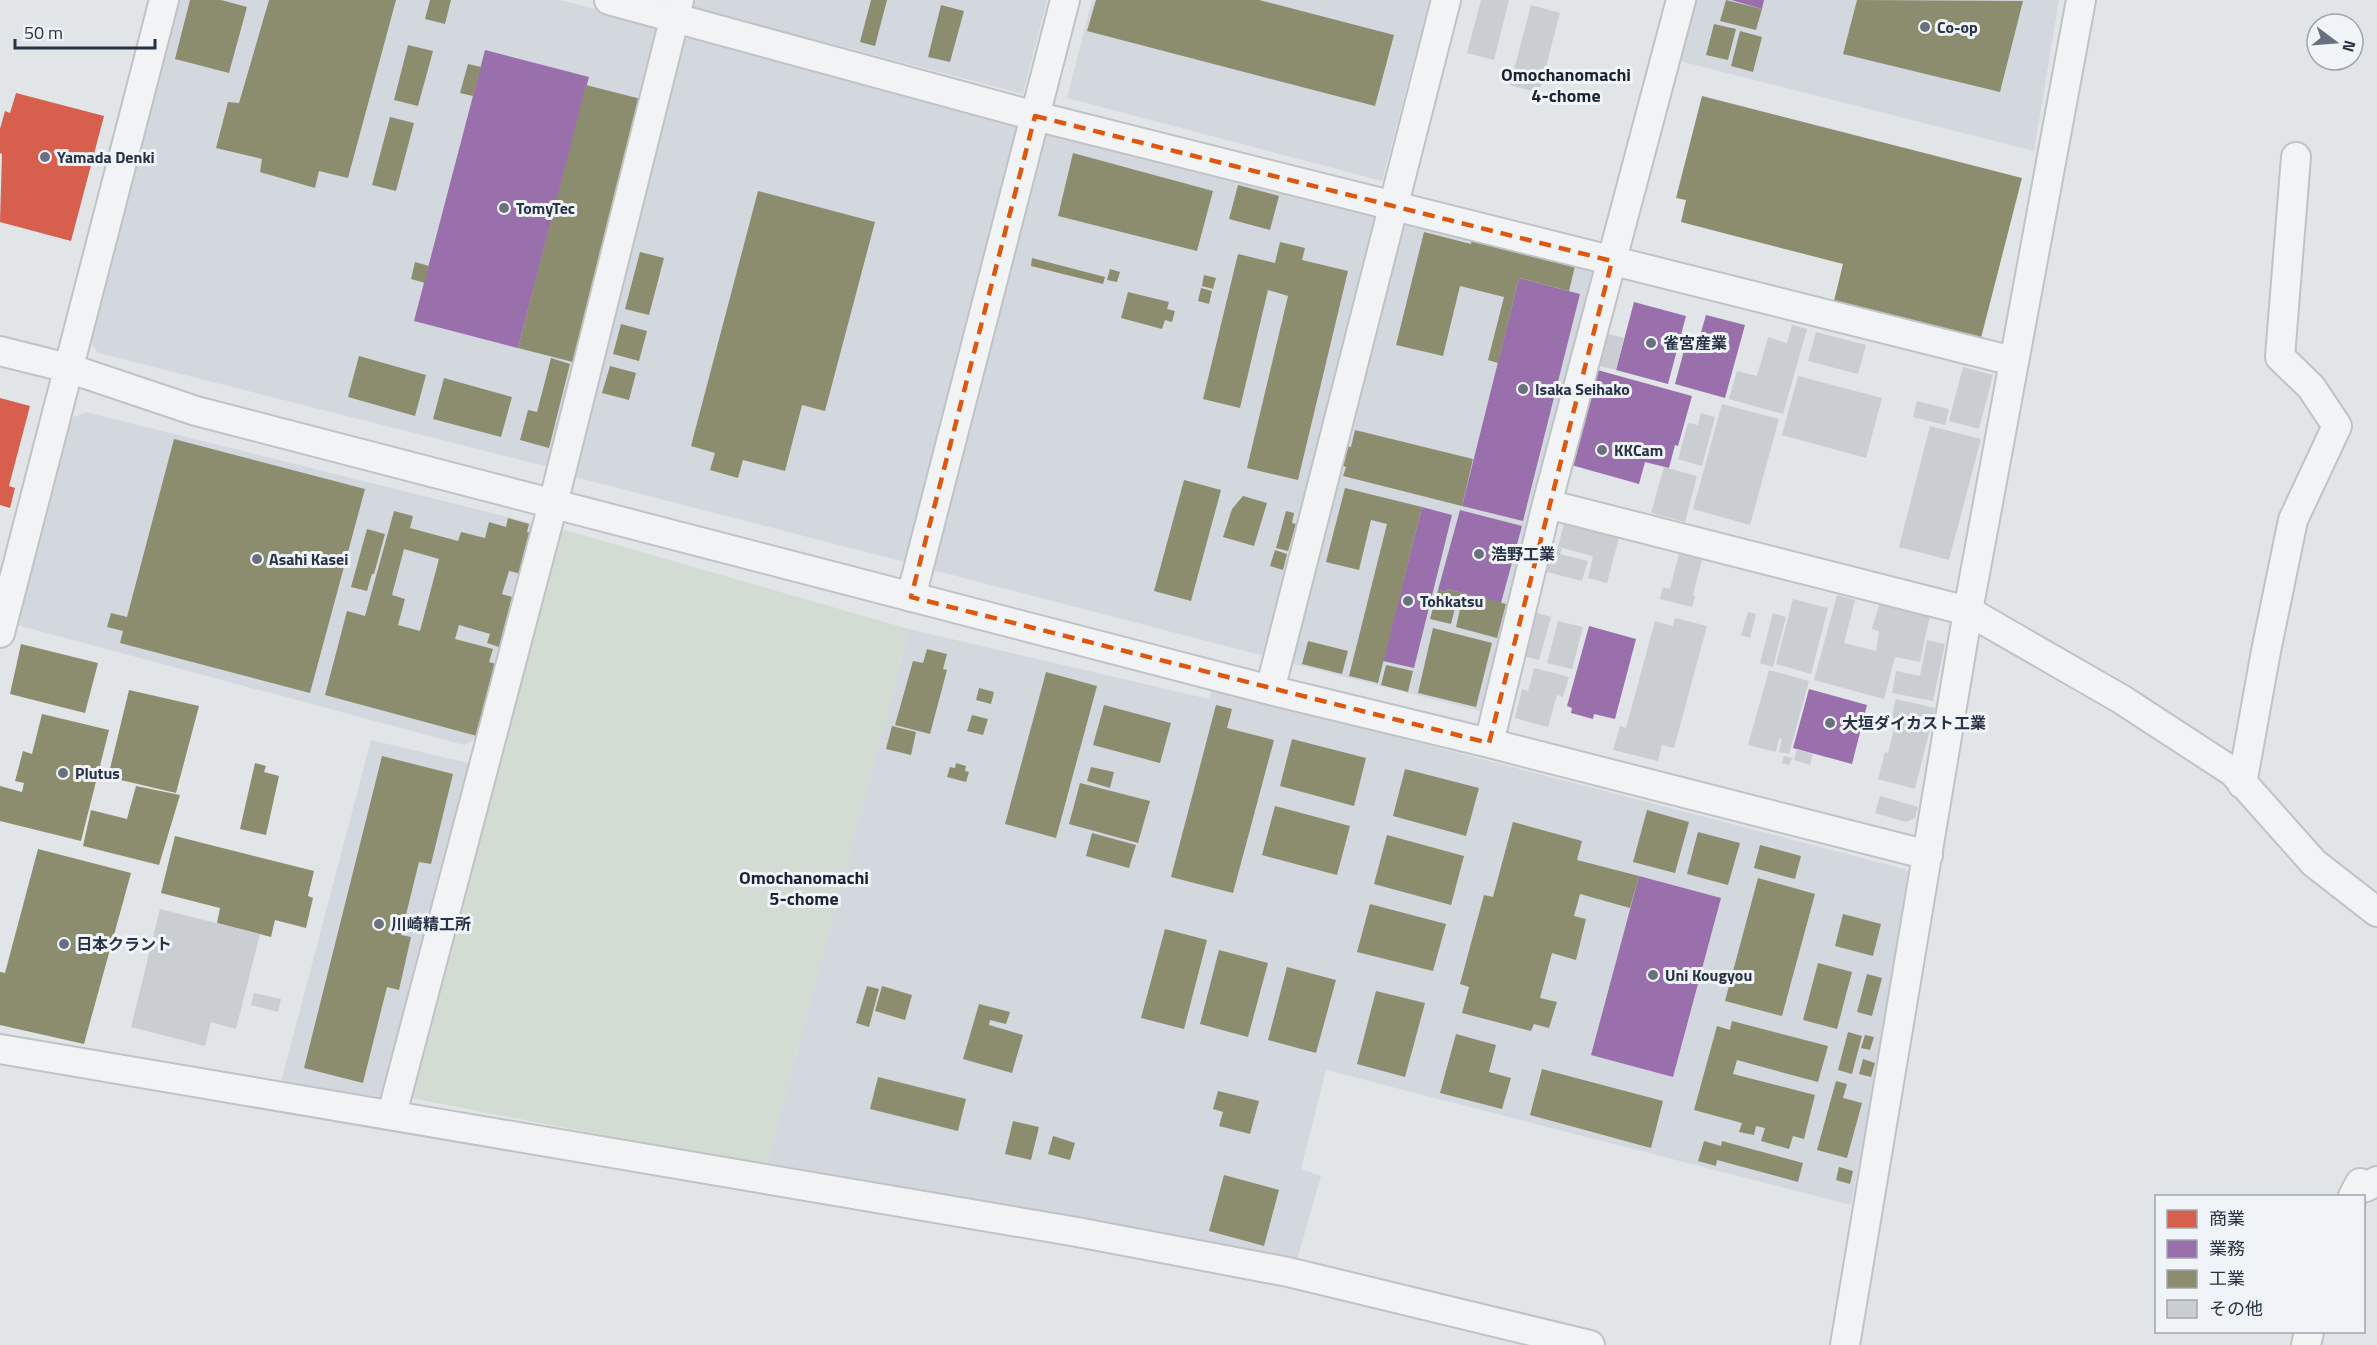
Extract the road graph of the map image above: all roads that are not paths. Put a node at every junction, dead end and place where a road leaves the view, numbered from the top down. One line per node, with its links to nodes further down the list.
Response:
1 (164, 0): 14 (street)
2 (609, 0): 7 (street)
3 (1065, 0): 8 (street)
4 (1446, 0): 10 (street)
5 (1682, 0): 11 (street)
6 (2081, 0): 13 (street)
7 (677, 9): 8 (street); 15 (street)
8 (1035, 116): 10 (street); 17 (street)
9 (2296, 157): 22 (street)
10 (1393, 207): 11 (street); 20 (street)
11 (1612, 261): 13 (street); 16 (street)
12 (0, 351): 14 (street)
13 (2013, 361): 18 (street)
14 (68, 368): 15 (street); 19 (street)
15 (553, 504): 17 (street); 26 (street)
16 (1547, 504): 18 (street); 21 (street)
17 (911, 597): 20 (street)
18 (1968, 611): 22 (street); 23 (street)
19 (0, 633)
20 (1270, 690): 21 (street)
21 (1489, 742): 23 (street)
22 (2242, 784): 24 (street)
23 (1928, 855): 30 (street)
24 (2377, 912)
25 (0, 1049): 26 (street)
26 (392, 1114): 29 (street)
27 (2377, 1181): 28 (street)
28 (2354, 1195)
29 (1590, 1345)
30 (1845, 1345)

